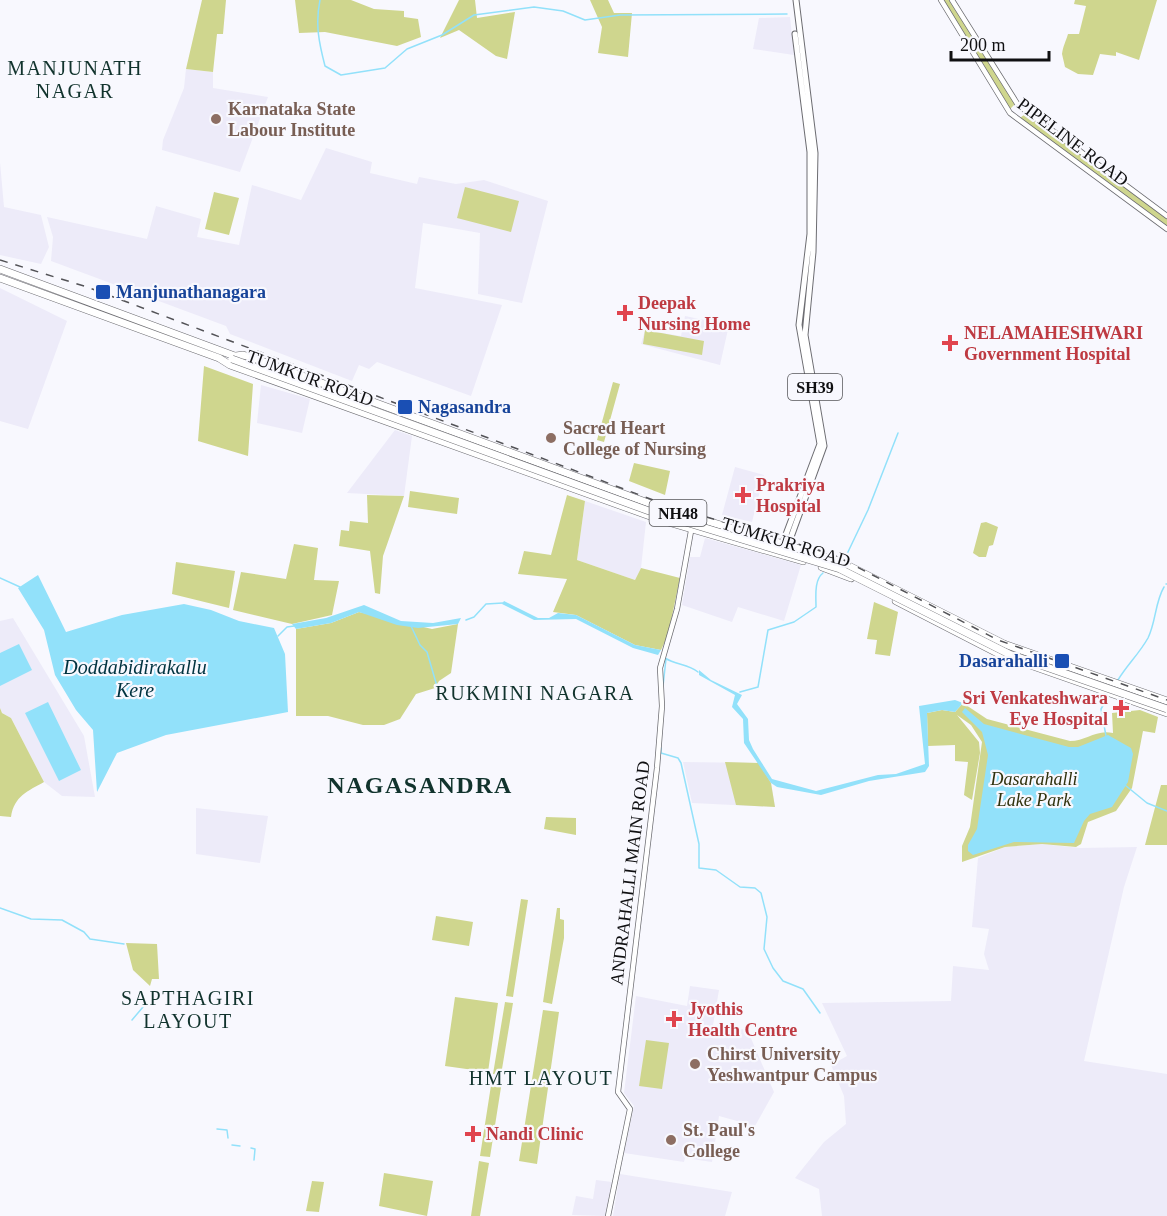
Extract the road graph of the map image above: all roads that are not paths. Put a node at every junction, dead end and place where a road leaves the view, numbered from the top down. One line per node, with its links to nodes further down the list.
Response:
1 (794, 0): 13 (main road)
2 (942, 0): 5 (main road, PIPELINE ROAD)
3 (952, 0): 4 (main road, PIPELINE ROAD)
4 (1167, 216)
5 (1167, 229)
6 (0, 269): 9 (highway, NH48)
7 (0, 278): 8 (highway, NH48)
8 (219, 358): 9 (highway); 11 (highway, TUMKUR ROAD / NH48)
9 (237, 358): 10 (highway, TUMKUR ROAD / NH48); 15 (highway, bridge)
10 (576, 477): 11 (highway); 13 (highway, TUMKUR ROAD / NH48)
11 (572, 488): 14 (highway, TUMKUR ROAD / NH48)
12 (691, 531): 16 (main road, ANDRAHALLI MAIN ROAD)
13 (786, 543): 14 (main road); 15 (highway, TUMKUR ROAD / NH48)
14 (781, 556): 15 (highway, TUMKUR ROAD / NH48)
15 (1167, 707)
16 (608, 1216)

